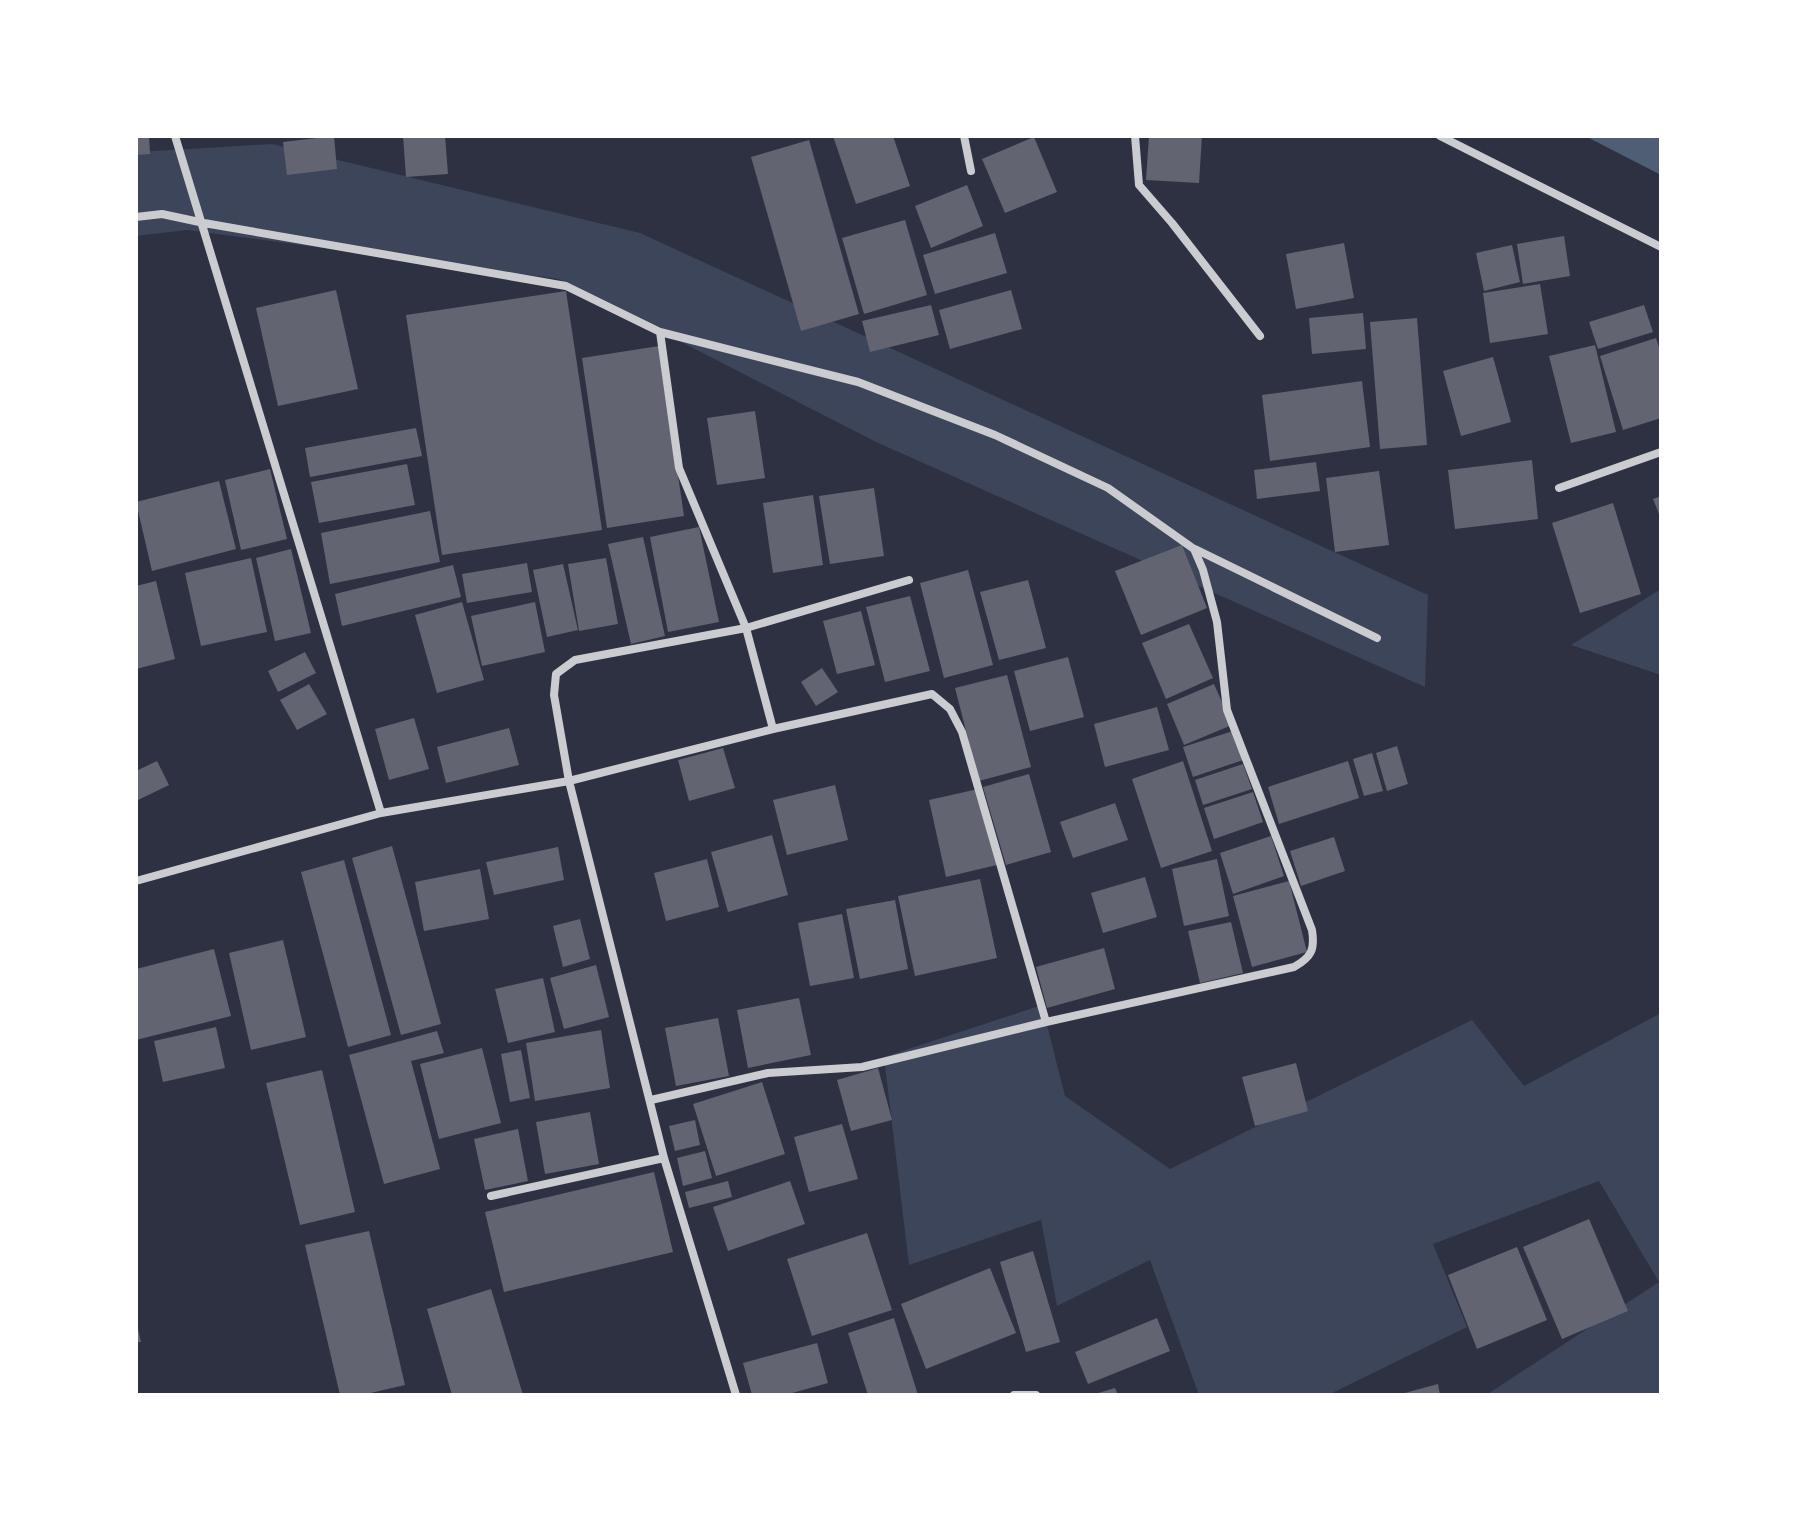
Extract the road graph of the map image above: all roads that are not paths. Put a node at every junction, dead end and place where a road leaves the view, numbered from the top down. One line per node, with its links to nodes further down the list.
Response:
1 (175, 136): 7 (street)
2 (964, 136): 5 (street)
3 (1135, 136): 10 (street)
4 (1440, 136): 8 (street)
5 (971, 171)
6 (136, 217): 7 (street)
7 (204, 223): 9 (street); 19 (street)
8 (1661, 247)
9 (660, 332): 13 (street); 15 (street)
10 (1260, 336)
11 (1661, 452): 12 (street)
12 (1559, 488)
13 (1194, 549): 16 (street); 21 (street)
14 (909, 580): 15 (street)
15 (746, 628): 17 (street); 18 (street)
16 (1377, 638)
17 (773, 729): 18 (street); 21 (street)
18 (569, 781): 19 (street); 22 (street)
19 (381, 813): 20 (street)
20 (136, 881)
21 (1046, 1022): 22 (street)
22 (651, 1100): 23 (street)
23 (664, 1158): 24 (street); 25 (street)
24 (491, 1196)
25 (736, 1395)
26 (1014, 1395): 27 (street)
27 (1036, 1395)

